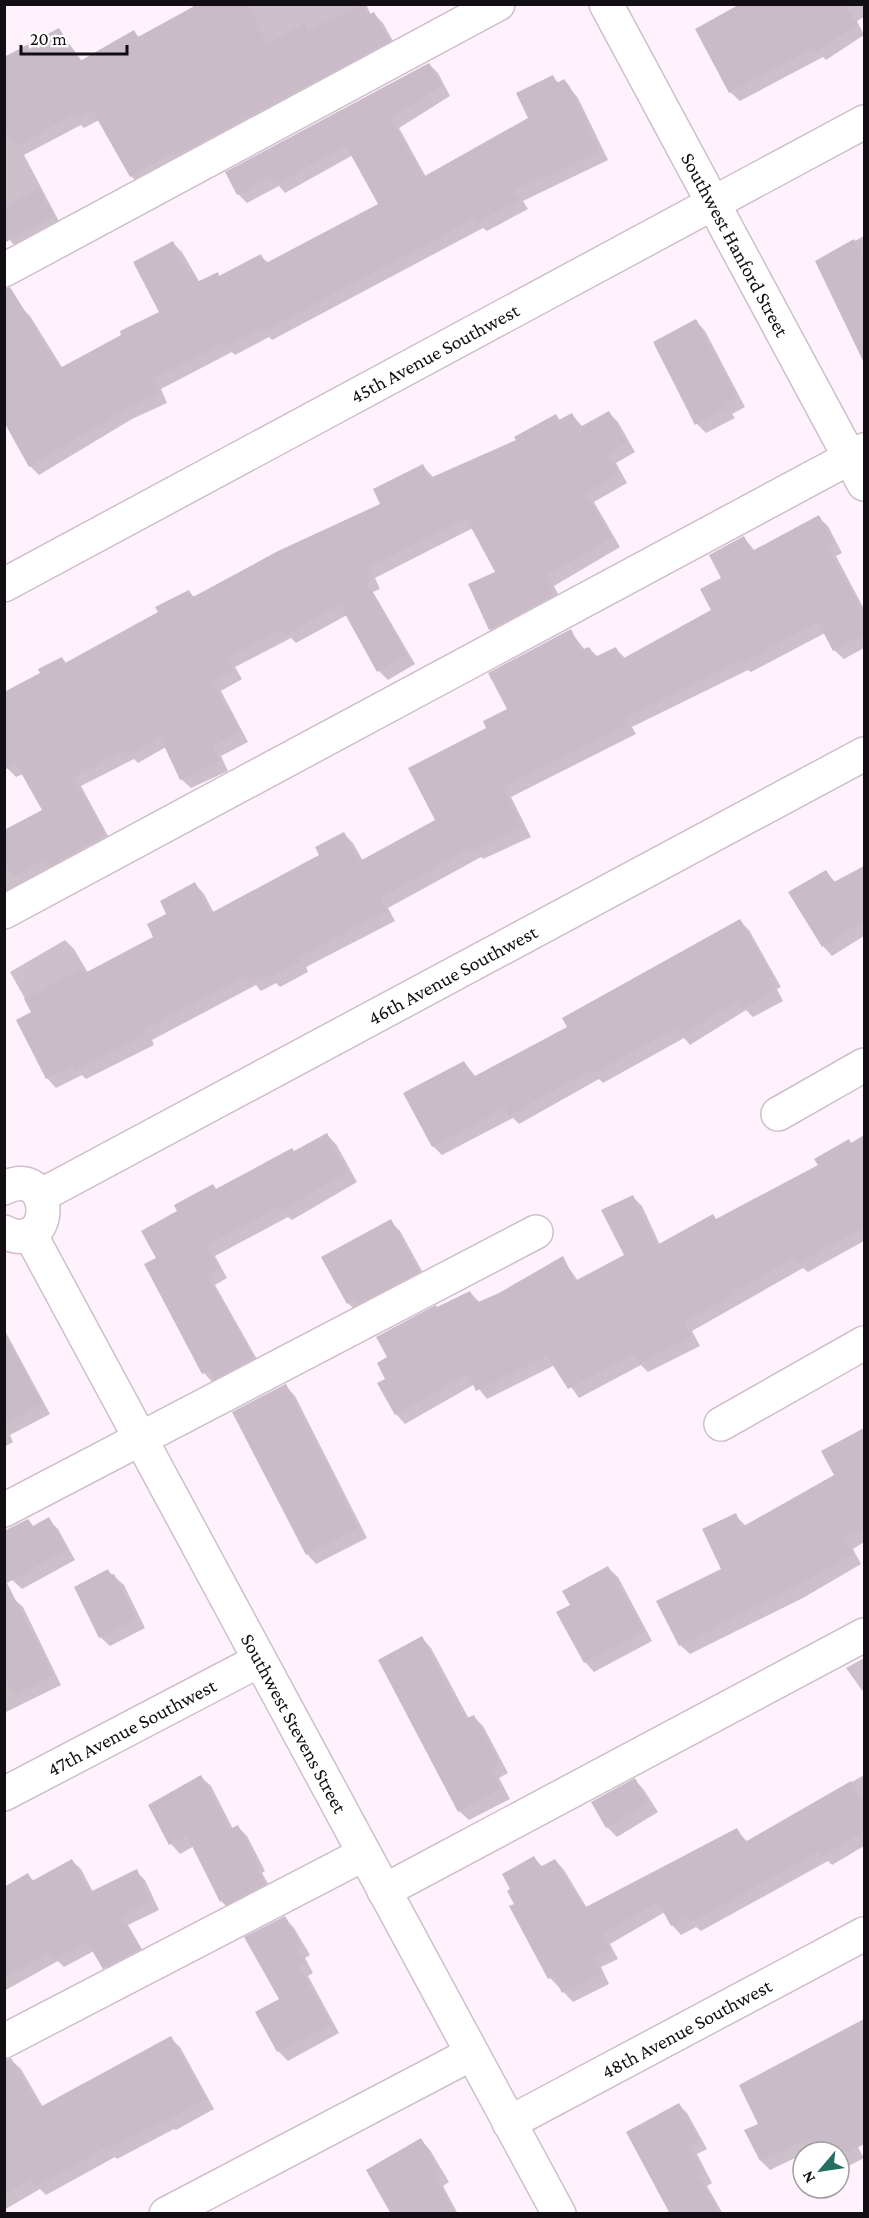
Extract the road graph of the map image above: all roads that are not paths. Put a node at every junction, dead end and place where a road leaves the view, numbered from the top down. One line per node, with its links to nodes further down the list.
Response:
1 (498, 4): 5 (street)
2 (606, 4): 4 (street, Southwest Hanford Street)
3 (864, 122): 4 (street, 45th Avenue Southwest)
4 (714, 204): 6 (street, Southwest Hanford Street); 7 (street, 45th Avenue Southwest)
5 (4, 270)
6 (860, 464): 9 (street)
7 (4, 585)
8 (864, 754): 13 (street, 46th Avenue Southwest)
9 (4, 912)
10 (864, 1065): 11 (street)
11 (778, 1114)
12 (5, 1187): 13 (street)
13 (40, 1196): 14 (street)
14 (17, 1233): 18 (street, Southwest Stevens Street)
15 (536, 1233): 18 (street)
16 (864, 1343): 17 (street)
17 (722, 1424)
18 (140, 1438): 19 (street); 21 (street, Southwest Stevens Street)
19 (4, 1510)
20 (864, 1635): 24 (street)
21 (258, 1661): 22 (street, 47th Avenue Southwest); 23 (street, Southwest Stevens Street)
22 (4, 1794)
23 (364, 1854): 24 (street, Southwest Stevens Street); 26 (street)
24 (384, 1891): 27 (street, Southwest Stevens Street)
25 (864, 1934): 28 (street, 48th Avenue Southwest)
26 (4, 2041)
27 (471, 2054): 28 (street, Southwest Stevens Street); 29 (street)
28 (509, 2123): 30 (street, Southwest Stevens Street)
29 (166, 2214)
30 (559, 2214)

